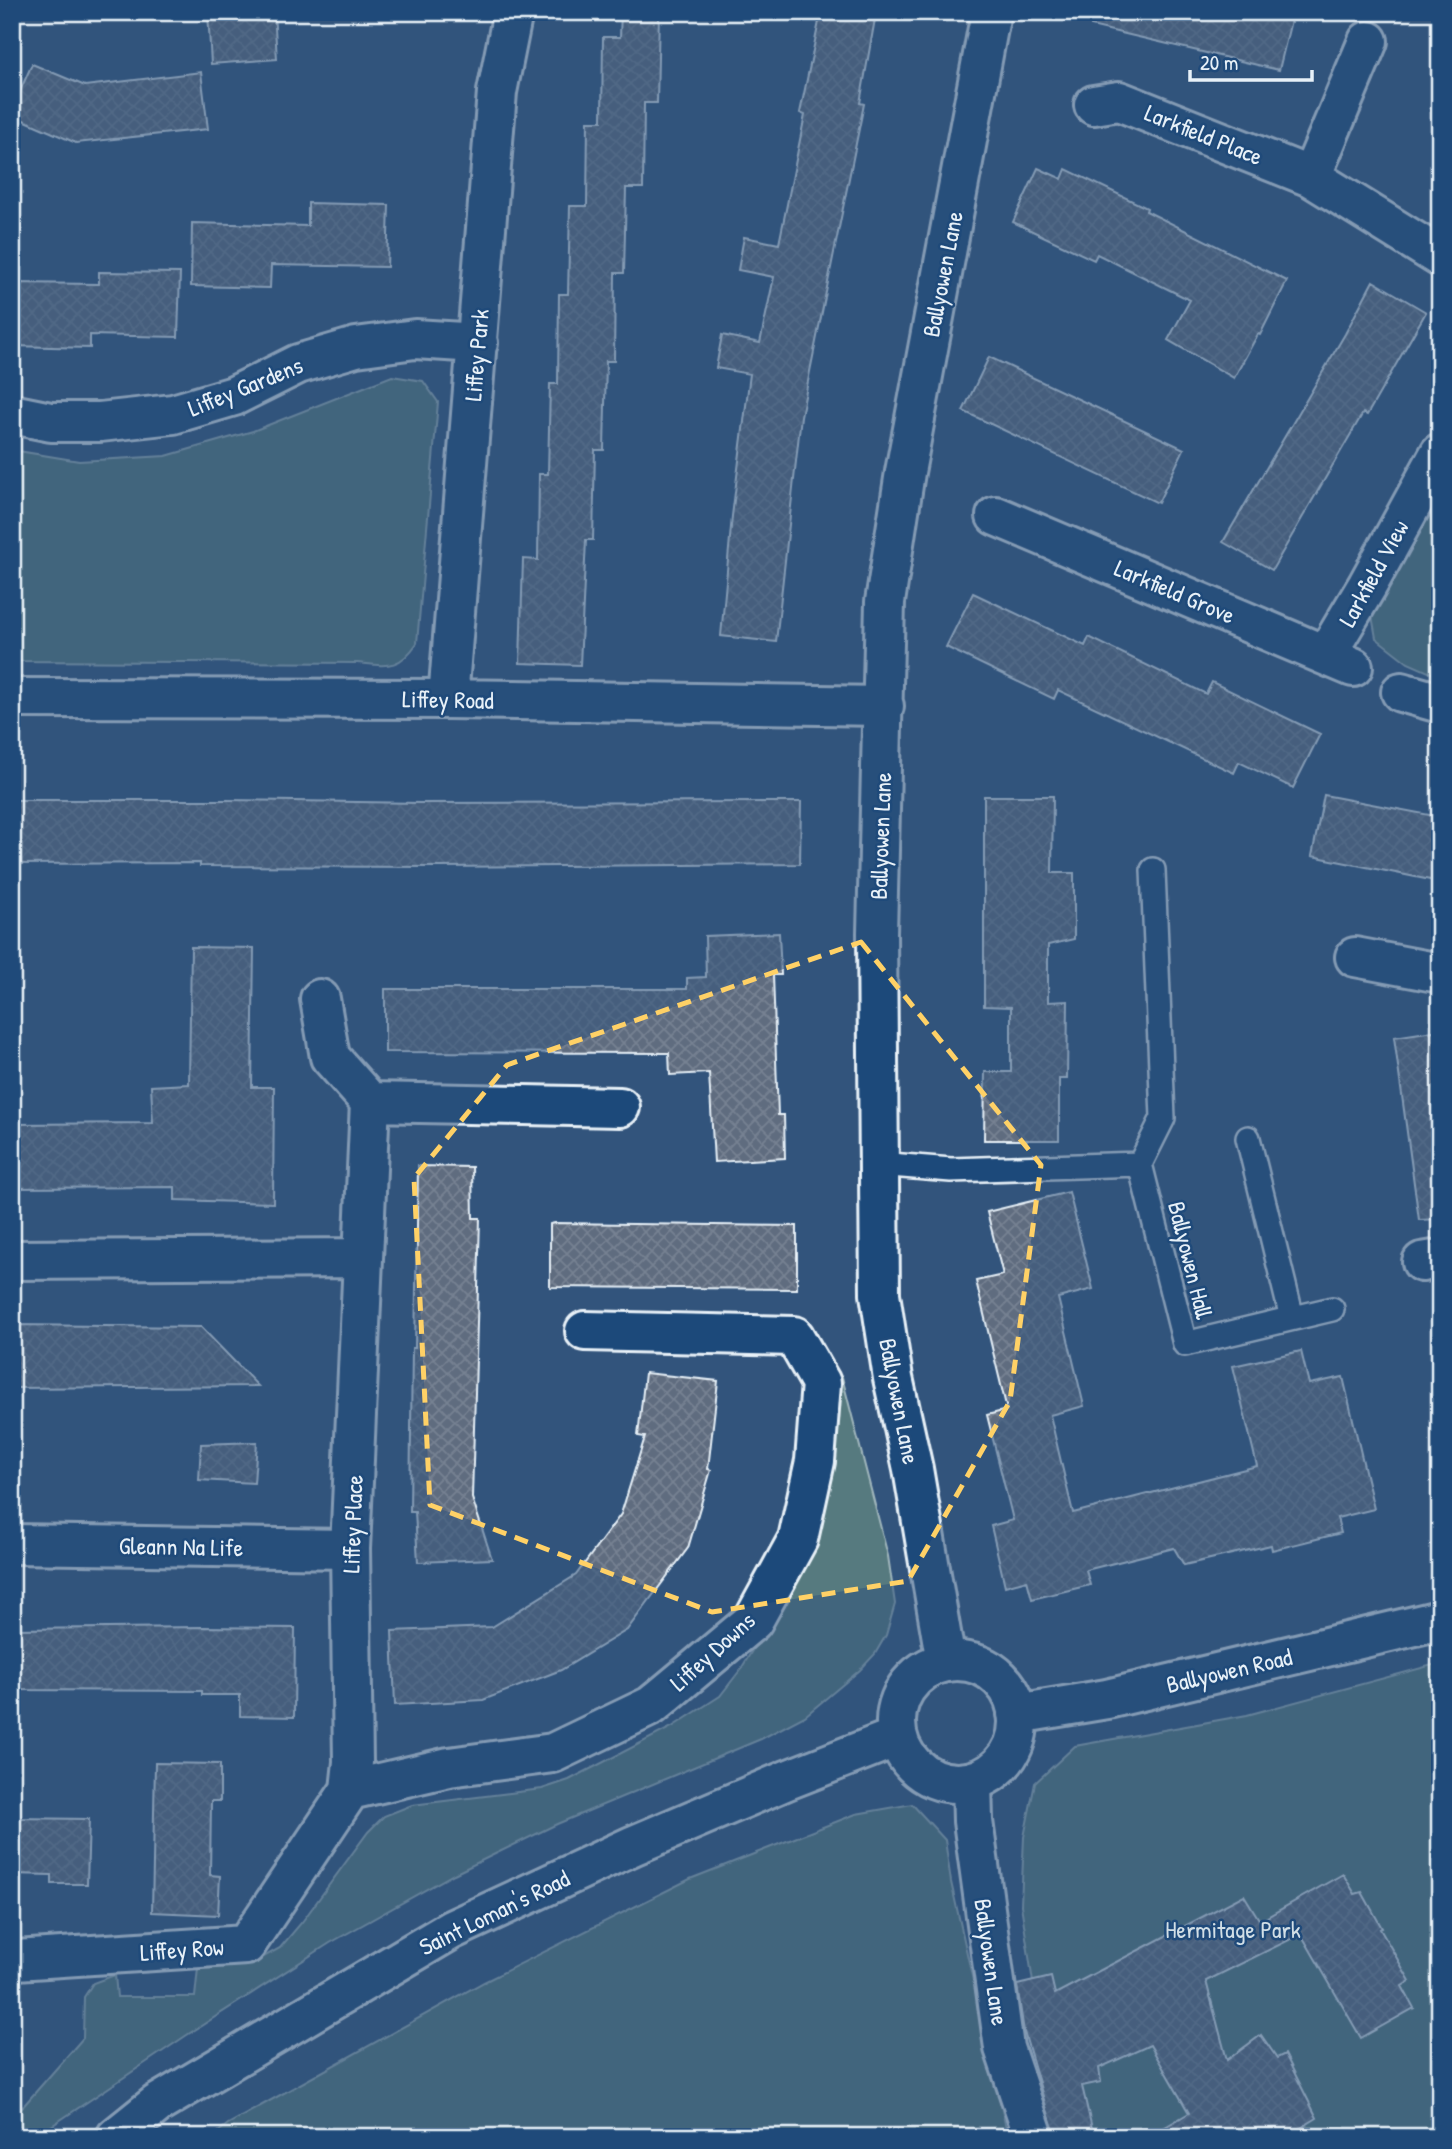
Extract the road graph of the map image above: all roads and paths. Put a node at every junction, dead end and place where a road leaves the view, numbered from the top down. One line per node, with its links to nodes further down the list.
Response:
1 (513, 12): 7 (street, Liffey Park)
2 (991, 12): 16 (street, Ballyowen Lane)
3 (1368, 41): 5 (street)
4 (1094, 105): 5 (street, Larkfield Place)
5 (1311, 177): 6 (street, Larkfield Place)
6 (1440, 257)
7 (478, 343): 8 (street, Liffey Gardens); 14 (street, Liffey Park)
8 (12, 414)
9 (1440, 453): 11 (street, Larkfield View)
10 (996, 516): 11 (street, Larkfield Grove)
11 (1340, 661)
12 (1401, 692): 15 (street)
13 (12, 698): 14 (street, Liffey Road)
14 (448, 699): 16 (street, Liffey Road)
15 (1440, 704)
16 (884, 706): 24 (street, Ballyowen Lane)
17 (1153, 870): 25 (lane)
18 (1355, 957): 19 (street)
19 (1440, 973)
20 (320, 999): 21 (street)
21 (370, 1102): 22 (street); 26 (street, Liffey Place)
22 (620, 1107)
23 (1248, 1138): 29 (lane)
24 (878, 1164): 25 (lane); 34 (street, Ballyowen Lane)
25 (1140, 1164): 29 (lane, Ballyowen Hall)
26 (363, 1258): 27 (street); 32 (street, Liffey Place)
27 (12, 1260)
28 (1332, 1310): 29 (lane, Ballyowen Hall)
29 (1293, 1318)
30 (585, 1331): 38 (street, Liffey Downs)
31 (12, 1544): 32 (street, Gleann Na Life)
32 (350, 1549): 38 (street, Liffey Place)
33 (1440, 1620): 35 (street, Ballyowen Road)
34 (946, 1662): 35 (street); 36 (street)
35 (1017, 1714): 37 (street)
36 (897, 1737): 37 (street); 40 (street, Saint Loman's Road)
37 (972, 1782): 41 (street, Ballyowen Lane)
38 (350, 1790): 39 (street, Liffey Row)
39 (16, 1960)
40 (116, 2137)
41 (1034, 2137)

